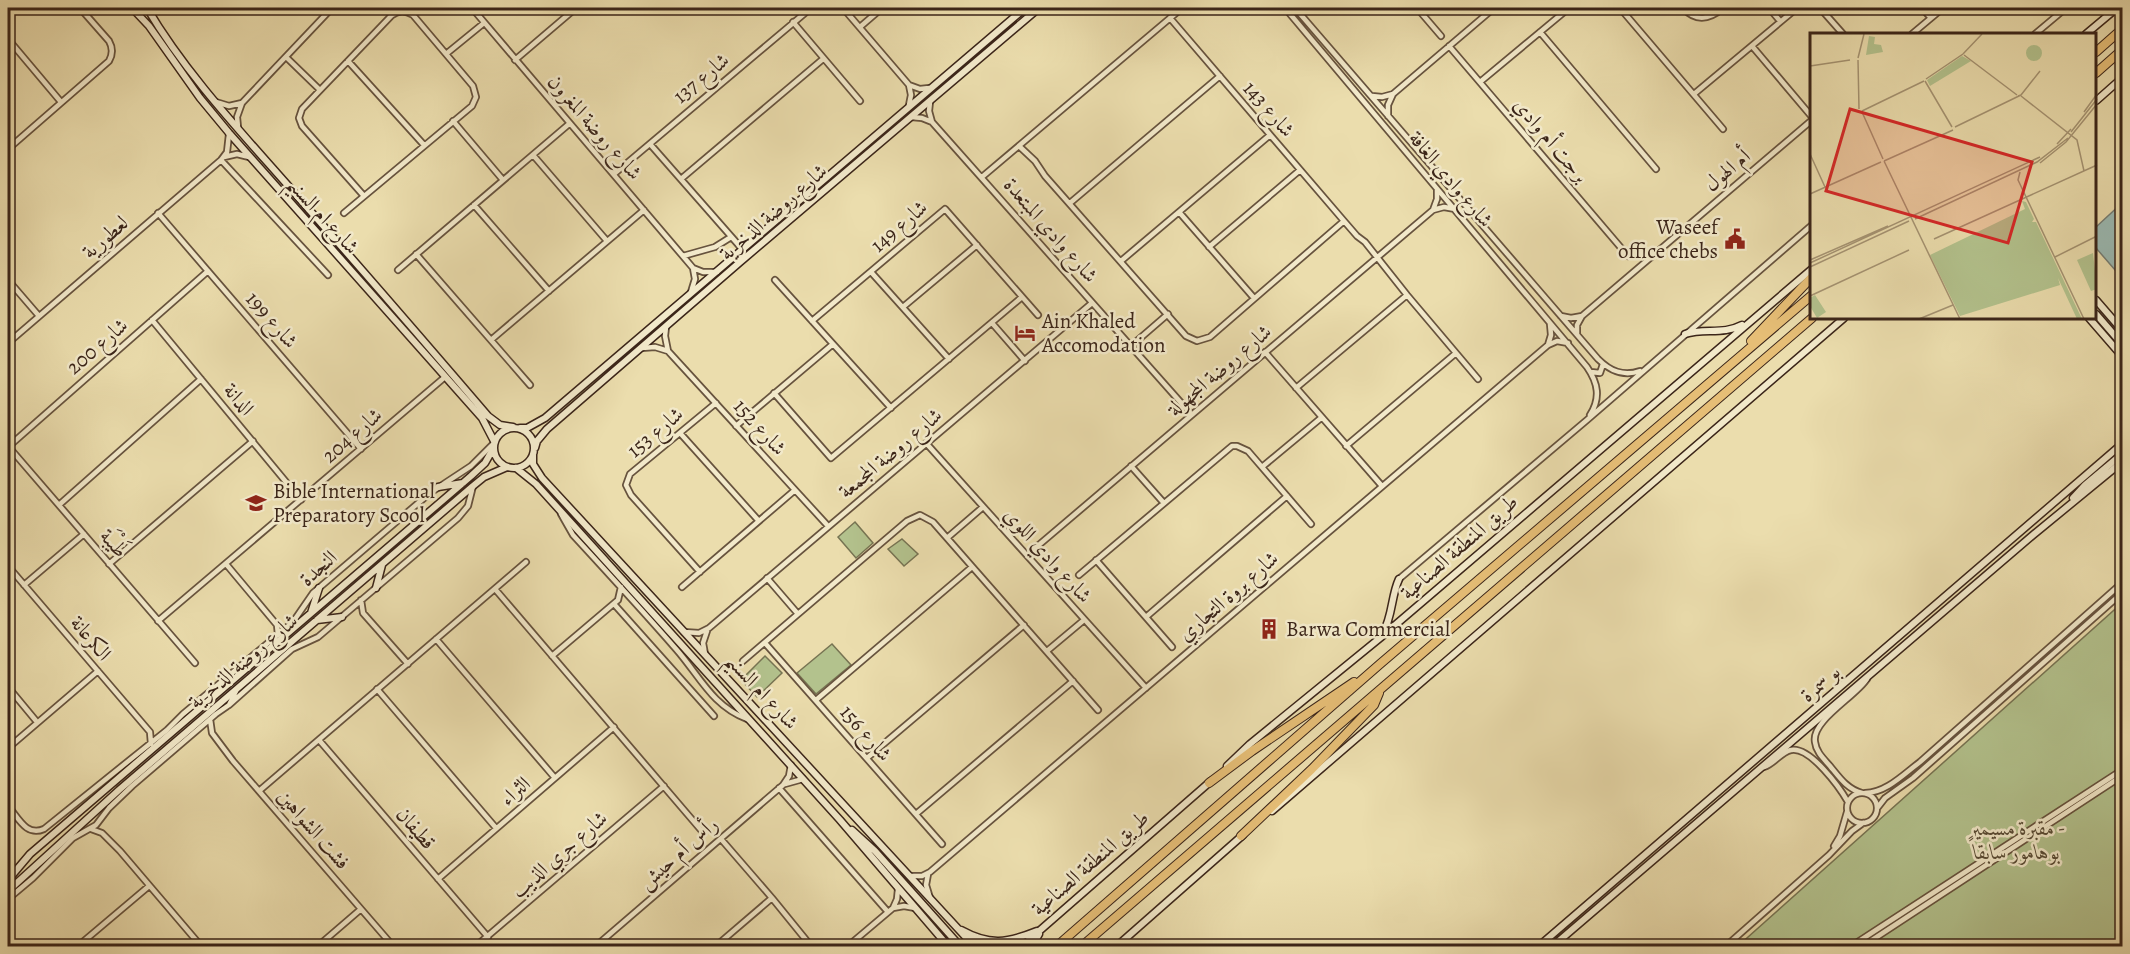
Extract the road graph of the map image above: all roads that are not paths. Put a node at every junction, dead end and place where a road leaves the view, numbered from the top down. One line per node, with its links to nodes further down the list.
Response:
1 (80, 8): 64 (street)
2 (132, 8): 77 (street, شارع ام السنيم)
3 (147, 8): 65 (street, شارع ام السنيم)
4 (333, 8): 47 (street)
5 (472, 8): 32 (street, شارع روضة المغرون)
6 (576, 8): 49 (street)
7 (811, 8): 31 (street, شارع 137)
8 (843, 8): 33 (street)
9 (882, 8): 33 (street)
10 (1025, 8): 56 (street, شارع روضة الذخرية)
11 (1039, 8): 61 (street, شارع روضة الذخرية)
12 (1182, 8): 28 (street)
13 (1285, 8): 92 (street, شارع وادي الغافة)
14 (1295, 8): 60 (street, شارع وادي الغافة)
15 (1418, 8): 40 (street)
16 (1494, 8): 42 (street)
17 (1569, 8): 35 (street)
18 (1620, 8): 59 (street)
19 (1683, 8): 20 (street)
20 (1723, 8)
21 (1769, 8): 30 (street)
22 (1797, 8): 30 (street)
23 (1820, 8): 36 (street)
24 (1922, 8): 29 (street)
25 (1943, 8): 29 (street)
26 (2067, 8): 38 (street)
27 (2117, 8): 39 (street)
28 (1170, 18): 52 (street, شارع 143); 81 (street)
29 (1931, 18): 37 (street)
30 (1780, 21): 43 (street)
31 (793, 22): 48 (street); 79 (street, شارع 137)
32 (484, 23): 46 (street); 49 (street, شارع روضة المغرون)
33 (860, 27): 55 (street)
34 (2122, 29): 44 (highway)
35 (1540, 32): 54 (street); 86 (street)
36 (1842, 33)
37 (1913, 33)
38 (2036, 33)
39 (2087, 33)
40 (1441, 36)
41 (8, 40): 64 (street)
42 (1449, 46): 54 (street, برجت أم وادي); 58 (street)
43 (1752, 46): 59 (street); 70 (street)
44 (2097, 51)
45 (2121, 52): 51 (highway)
46 (446, 54): 50 (street); 71 (street)
47 (286, 57): 57 (street); 66 (street)
48 (823, 58): 63 (street); 90 (street)
49 (515, 60): 74 (street, شارع روضة المغرون)
50 (348, 61): 57 (street); 80 (street)
51 (2097, 73)
52 (1220, 76): 78 (street, شارع 143); 94 (street)
53 (2122, 78): 62 (street)
54 (1480, 82): 111 (street, برجت أم وادي)
55 (909, 85): 56 (street); 67 (street)
56 (932, 87): 67 (street, شارع روضة الذخرية)
57 (320, 90): 93 (street)
58 (1393, 94): 60 (street); 68 (street)
59 (1694, 94): 75 (street)
60 (1371, 96): 68 (street, شارع وادي الغافة)
61 (930, 100): 69 (street, شارع روضة الذخرية); 73 (street)
62 (2097, 100)
63 (860, 101)
64 (61, 102): 82 (street)
65 (216, 102): 66 (street); 76 (street, شارع ام السنيم)
66 (242, 103): 76 (street)
67 (909, 105): 108 (street, شارع روضة الذخرية)
68 (1389, 116): 137 (street, شارع وادي الغافة)
69 (911, 117): 73 (street); 147 (street, شارع روضة الذخرية)
70 (1810, 117)
71 (453, 121): 80 (street); 91 (street)
72 (1810, 121): 138 (street, أم الهول)
73 (933, 122): 89 (street, شارع وادي المبتعدة)
74 (569, 124): 83 (street); 88 (street, شارع روضة المغرون)
75 (1723, 129)
76 (239, 130): 181 (street, شارع ام السنيم)
77 (229, 133): 84 (street, شارع ام السنيم); 85 (street)
78 (1270, 135): 87 (street, شارع 143); 99 (street)
79 (650, 144): 88 (street, شارع 137); 90 (street)
80 (424, 146): 93 (street)
81 (1019, 146): 89 (street); 94 (street)
82 (8, 149)
83 (533, 154): 91 (street); 105 (street)
84 (249, 157): 85 (street); 169 (street, شارع ام السنيم)
85 (222, 159): 100 (street, لعطورية); 120 (street)
86 (1656, 169)
87 (1300, 170): 102 (street, شارع 143); 107 (street)
88 (614, 174): 97 (street, شارع روضة المغرون)
89 (982, 177): 131 (street, شارع وادي المبتعدة)
90 (681, 179): 104 (street)
91 (503, 180): 95 (street)
92 (1437, 188): 96 (street, شارع وادي الغافة); 98 (street)
93 (364, 196): 101 (street)
94 (1070, 203): 113 (street)
95 (474, 205): 109 (street); 124 (street)
96 (1455, 209): 98 (street); 146 (street, شارع وادي الغافة)
97 (644, 210): 105 (street); 110 (street, شارع روضة المغرون)
98 (1433, 210): 112 (street, شارع روضة المجهولة)
99 (1179, 212): 107 (street); 113 (street)
100 (158, 213): 116 (street, شارع 199); 136 (street, لعطورية)
101 (344, 213)
102 (1344, 221): 112 (street, شارع 143); 129 (street)
103 (1810, 227): 149 (street, طريق المنطقة الصناعية)
104 (731, 237): 108 (street); 110 (street)
105 (607, 241): 124 (street)
106 (977, 245): 119 (street, شارع 149); 127 (street, شارع 149); 132 (street)
107 (1209, 247): 129 (street)
108 (743, 250): 118 (street, شارع روضة الذخرية)
109 (416, 254): 115 (street); 151 (street)
110 (683, 256): 114 (street, شارع روضة المغرون)
111 (1628, 256)
112 (1377, 258): 126 (street, شارع 143); 160 (street, شارع روضة المجهولة)
113 (1121, 261): 133 (street)
114 (693, 268): 118 (street); 125 (street)
115 (398, 270)
116 (208, 271): 139 (street, شارع 200); 189 (street, شارع 199)
117 (1810, 271): 144 (street, طريق المنطقة الصناعية)
118 (718, 272): 125 (street, شارع روضة الذخرية)
119 (871, 272): 132 (street); 143 (street, شارع 149)
120 (328, 275)
121 (8, 280): 136 (street)
122 (775, 280): 143 (street)
123 (1810, 280): 165 (highway)
124 (549, 291): 151 (street)
125 (690, 295): 181 (street, شارع روضة الذخرية)
126 (1407, 295): 161 (street, شارع 143); 173 (street)
127 (1022, 297): 134 (street, شارع 149); 145 (street)
128 (1810, 297): 165 (highway, طريق المنطقة الصناعية)
129 (1254, 298): 133 (street)
130 (2097, 301): 148 (street)
131 (1092, 303): 157 (street, شارع وادي المبتعدة); 164 (street, شارع روضة المجمعة)
132 (903, 307): 163 (street)
133 (1168, 314): 157 (street)
134 (1038, 315)
135 (2097, 315): 155 (street)
136 (39, 316): 152 (street, لعطورية)
137 (1560, 316): 138 (street); 150 (street, شارع وادي الغافة)
138 (1582, 316): 150 (street)
139 (152, 320): 170 (street, الدانة); 187 (street, شارع 200)
140 (1810, 320): 271 (highway)
141 (1842, 320): 319 (street)
142 (2091, 320): 162 (street)
143 (812, 321): 154 (street)
144 (1751, 321): 149 (street); 252 (street, طريق المنطقة الصناعية)
145 (992, 322): 163 (street); 164 (street)
146 (1550, 323): 153 (street, شارع وادي الغافة); 156 (street)
147 (666, 327): 158 (street, شارع روضة الذخرية); 159 (street)
148 (2122, 330)
149 (1685, 334): 167 (street, طريق المنطقة الصناعية)
150 (1577, 335): 166 (street, شارع وادي الغافة)
151 (491, 340): 172 (street)
152 (8, 343)
153 (1568, 343): 156 (street); 168 (street, شارع وادي الغافة)
154 (833, 344): 174 (street); 176 (street)
155 (2122, 344)
156 (1548, 345): 199 (street, شارع بروة التجاري)
157 (1131, 346): 177 (street, شارع وادي المبتعدة)
158 (642, 348): 159 (street); 190 (street, شارع روضة الذخرية)
159 (668, 351): 175 (street, شارع 152)
160 (1265, 352): 173 (street); 177 (street, شارع روضة المجهولة)
161 (1456, 353): 171 (street, شارع 143); 188 (street)
162 (2122, 356)
163 (949, 358): 176 (street)
164 (1025, 361): 184 (street, شارع روضة المجمعة)
165 (1734, 361): 262 (highway, طريق المنطقة الصناعية)
166 (1603, 364): 167 (street, شارع وادي الغافة); 168 (street)
167 (1645, 369): 179 (street, طريق المنطقة الصناعية)
168 (1591, 372): 179 (street, شارع وادي الغافة)
169 (445, 377): 186 (street, شارع ام السنيم); 189 (street, شارع 204)
170 (201, 379): 183 (street, الدانة); 205 (street)
171 (1478, 379)
172 (531, 385)
173 (1296, 388): 178 (street)
174 (774, 393): 176 (street); 180 (street)
175 (716, 403): 180 (street, شارع 152); 182 (street, شارع 153)
176 (891, 408)
177 (1191, 414): 193 (street, شارع روضة المجهولة)
178 (1321, 418): 188 (street); 194 (street)
179 (1587, 420): 225 (street, طريق المنطقة الصناعية)
180 (736, 426): 201 (street, شارع 152)
181 (516, 428): 186 (street); 190 (street)
182 (680, 433): 209 (street); 222 (street, شارع 153)
183 (253, 441): 203 (street, الدانة); 217 (street)
184 (926, 443): 206 (street, شارع وادي اللوي); 211 (street, شارع روضة المجمعة)
185 (2122, 444): 363 (street, بو سمرة)
186 (494, 445): 195 (street); 197 (street, شارع روضة الذخرية); 200 (street, النجدة)
187 (8, 446): 205 (street, طَيْبَة)
188 (1346, 446): 199 (street)
189 (361, 449): 203 (street, شارع 204)
190 (534, 451): 196 (street); 250 (street, شارع ام السنيم)
191 (2122, 453): 208 (street)
192 (2122, 462): 208 (street, بو سمرة)
193 (1131, 466): 204 (street); 214 (street, شارع روضة المجهولة)
194 (1262, 466): 202 (street); 204 (street)
195 (507, 467): 196 (street); 198 (street, شارع روضة الذخرية)
196 (516, 468): 207 (street, شارع ام السنيم)
197 (464, 483): 200 (street); 240 (street, شارع روضة الذخرية)
198 (472, 486): 219 (street, شارع روضة الذخرية); 230 (street)
199 (1382, 486): 269 (street, شارع بروة التجاري)
200 (438, 488): 229 (street, النجدة)
201 (795, 490): 209 (street); 211 (street, شارع 152)
202 (1287, 496): 210 (street); 242 (street)
203 (301, 500): 218 (street, شارع 204)
204 (1163, 502): 215 (street)
205 (59, 505): 212 (street, طَيْبَة)
206 (983, 507): 213 (street); 214 (street, شارع وادي اللوي)
207 (561, 511): 228 (street, شارع ام السنيم); 281 (street, شارع ام السنيم)
208 (2058, 514): 264 (street, بو سمرة)
209 (758, 520): 222 (street)
210 (1311, 524)
211 (828, 526): 224 (street, شارع روضة المجمعة)
212 (84, 534): 217 (street, طَيْبَة); 227 (street)
213 (947, 538): 221 (street); 239 (street)
214 (1027, 555): 244 (street, شارع وادي اللوي)
215 (1096, 560): 223 (street); 242 (street)
216 (526, 562): 232 (street)
217 (109, 564): 245 (street, طَيْبَة)
218 (226, 564): 245 (street, شارع 204); 246 (street)
219 (382, 564): 230 (street); 243 (street, شارع روضة الذخرية)
220 (8, 566): 227 (street, الكرعانة)
221 (972, 567): 248 (street); 274 (street)
222 (699, 572): 231 (street)
223 (1079, 575)
224 (767, 578): 239 (street); 249 (street, شارع روضة المجمعة)
225 (1399, 579): 252 (street)
226 (2122, 583): 305 (street)
227 (24, 585): 263 (street, الكرعانة)
228 (621, 587): 234 (street, شارع ام السنيم); 236 (street)
229 (319, 588): 240 (street); 247 (street, النجدة)
230 (376, 588): 235 (street)
231 (682, 588)
232 (495, 589): 253 (street); 258 (street)
233 (2122, 593): 309 (street)
234 (630, 597): 236 (street); 268 (street, شارع ام السنيم)
235 (361, 600): 237 (street); 238 (street)
236 (616, 602): 258 (street); 273 (street)
237 (350, 609): 238 (street); 241 (street)
238 (363, 613): 261 (street)
239 (798, 614): 254 (street)
240 (310, 615): 277 (street, شارع روضة الذخرية)
241 (342, 617): 243 (street); 275 (street)
242 (1146, 617): 255 (street)
243 (317, 620): 266 (street, شارع روضة الذخرية)
244 (1084, 620): 256 (street); 269 (street, شارع وادي اللوي)
245 (158, 621): 260 (street, طَيْبَة)
246 (277, 625): 247 (street); 251 (street)
247 (290, 625): 251 (street, النجدة)
248 (1024, 626): 256 (street); 291 (street)
249 (709, 628): 250 (street); 257 (street)
250 (684, 632): 257 (street, شارع ام السنيم)
251 (278, 635): 278 (street, النجدة)
252 (1380, 638): 300 (street, طريق المنطقة الصناعية)
253 (436, 639): 261 (street); 297 (street)
254 (765, 643): 259 (street); 274 (street, شارع 156)
255 (1172, 647)
256 (1047, 651): 265 (street)
257 (705, 654): 328 (street, شارع ام السنيم)
258 (552, 656): 283 (street)
259 (743, 661)
260 (195, 663)
261 (408, 664): 270 (street)
262 (1380, 664): 300 (highway); 360 (highway, طريق المنطقة الصناعية)
263 (98, 671): 282 (street); 285 (street, الكرعانة)
264 (1869, 677): 294 (street, بو سمرة); 305 (street)
265 (1073, 681): 276 (street); 311 (street)
266 (239, 686): 275 (street); 303 (street, شارع روضة الذخرية)
267 (8, 687): 282 (street)
268 (705, 688): 272 (street, شارع ام السنيم); 273 (street)
269 (1146, 688): 325 (street, شارع بروة التجاري)
270 (378, 689): 288 (street); 315 (street)
271 (1382, 689): 319 (highway); 361 (highway)
272 (711, 695): 273 (street); 281 (street, شارع ام السنيم)
273 (699, 699): 279 (street)
274 (816, 700): 291 (street, شارع 156)
275 (229, 705): 280 (street)
276 (1098, 710)
277 (195, 713): 278 (street); 296 (street, شارع روضة الذخرية)
278 (183, 714): 287 (street, النجدة)
279 (714, 716)
280 (210, 719): 284 (street); 286 (street)
281 (750, 720): 293 (street, شارع ام السنيم)
282 (38, 722): 290 (street)
283 (614, 728): 297 (street, الثراء); 301 (street)
284 (197, 730): 286 (street); 306 (street)
285 (150, 732): 287 (street); 289 (street)
286 (212, 733): 304 (street, فشت الشواهين)
287 (163, 734): 289 (street, النجدة)
288 (319, 740): 304 (street); 329 (street, قطيفان)
289 (151, 744): 292 (street, النجدة)
290 (8, 748)
291 (867, 758): 311 (street, شارع 156)
292 (129, 759): 296 (street); 308 (street, النجدة)
293 (791, 765): 299 (street, شارع ام السنيم); 302 (street, رأس أم حيش)
294 (1761, 768): 307 (street); 344 (street, بو سمرة)
295 (2122, 770): 365 (street)
296 (128, 771): 322 (street, شارع روضة الذخرية)
297 (555, 777): 315 (street, الثراء)
298 (2122, 777): 366 (street)
299 (804, 779): 302 (street, رأس أم حيش); 313 (street, شارع ام السنيم)
300 (1209, 783): 341 (street, طريق المنطقة الصناعية)
301 (664, 786): 317 (street); 342 (street, شارع جري الذيب)
302 (781, 787): 320 (street, رأس أم حيش); 339 (street)
303 (119, 789): 306 (street); 327 (street, شارع روضة الذخرية)
304 (259, 791): 338 (street, فشت الشواهين)
305 (1863, 793): 307 (street); 309 (street)
306 (117, 802): 312 (street)
307 (1848, 802): 310 (street)
308 (8, 806)
309 (1878, 807): 314 (street)
310 (1847, 812): 314 (street); 323 (street)
311 (916, 814): 321 (street, شارع 156)
312 (100, 820): 316 (street); 318 (street)
313 (840, 820): 332 (street, شارع ام السنيم); 356 (street)
314 (1863, 824): 323 (street)
315 (496, 828): 329 (street, الثراء)
316 (90, 829): 318 (street); 326 (street)
317 (702, 830)
318 (102, 833): 331 (street)
319 (1241, 836): 362 (street)
320 (721, 838): 334 (street); 351 (street, رأس أم حيش)
321 (942, 844)
322 (30, 854): 324 (street, شارع روضة الذخرية); 330 (street, شارع روضة الذخرية)
323 (1829, 855): 364 (street)
324 (9, 871)
325 (930, 872): 328 (street, شارع بروة التجاري); 335 (street)
326 (38, 873): 327 (street); 336 (street)
327 (27, 874): 333 (street, شارع روضة الذخرية)
328 (909, 876): 335 (street, شارع ام السنيم)
329 (438, 879): 342 (street, قطيفان)
330 (8, 880)
331 (149, 886): 343 (street); 347 (street)
332 (898, 889): 337 (street, شارع ام السنيم); 339 (street)
333 (8, 891)
334 (772, 898): 352 (street); 353 (street)
335 (930, 898): 340 (street, شارع ام السنيم)
336 (8, 899)
337 (915, 908): 339 (street); 355 (street, شارع ام السنيم)
338 (362, 909): 348 (street); 349 (street, فشت الشواهين)
339 (890, 910): 354 (street)
340 (955, 927): 341 (street); 357 (street, شارع ام السنيم)
341 (1043, 929): 358 (street, طريق المنطقة الصناعية); 359 (street)
342 (488, 937): 350 (street, شارع جري الذيب)
343 (87, 939): 345 (street); 346 (street)
344 (1557, 945)
345 (78, 946)
346 (93, 946)
347 (201, 946)
348 (318, 946)
349 (393, 946)
350 (476, 946)
351 (596, 946)
352 (716, 946)
353 (811, 946)
354 (848, 946)
355 (947, 946)
356 (960, 946)
357 (974, 946)
358 (1022, 946)
359 (1032, 946)
360 (1057, 946)
361 (1082, 946)
362 (1117, 946)
363 (1539, 946)
364 (1727, 946)
365 (1853, 946)
366 (1863, 946)

